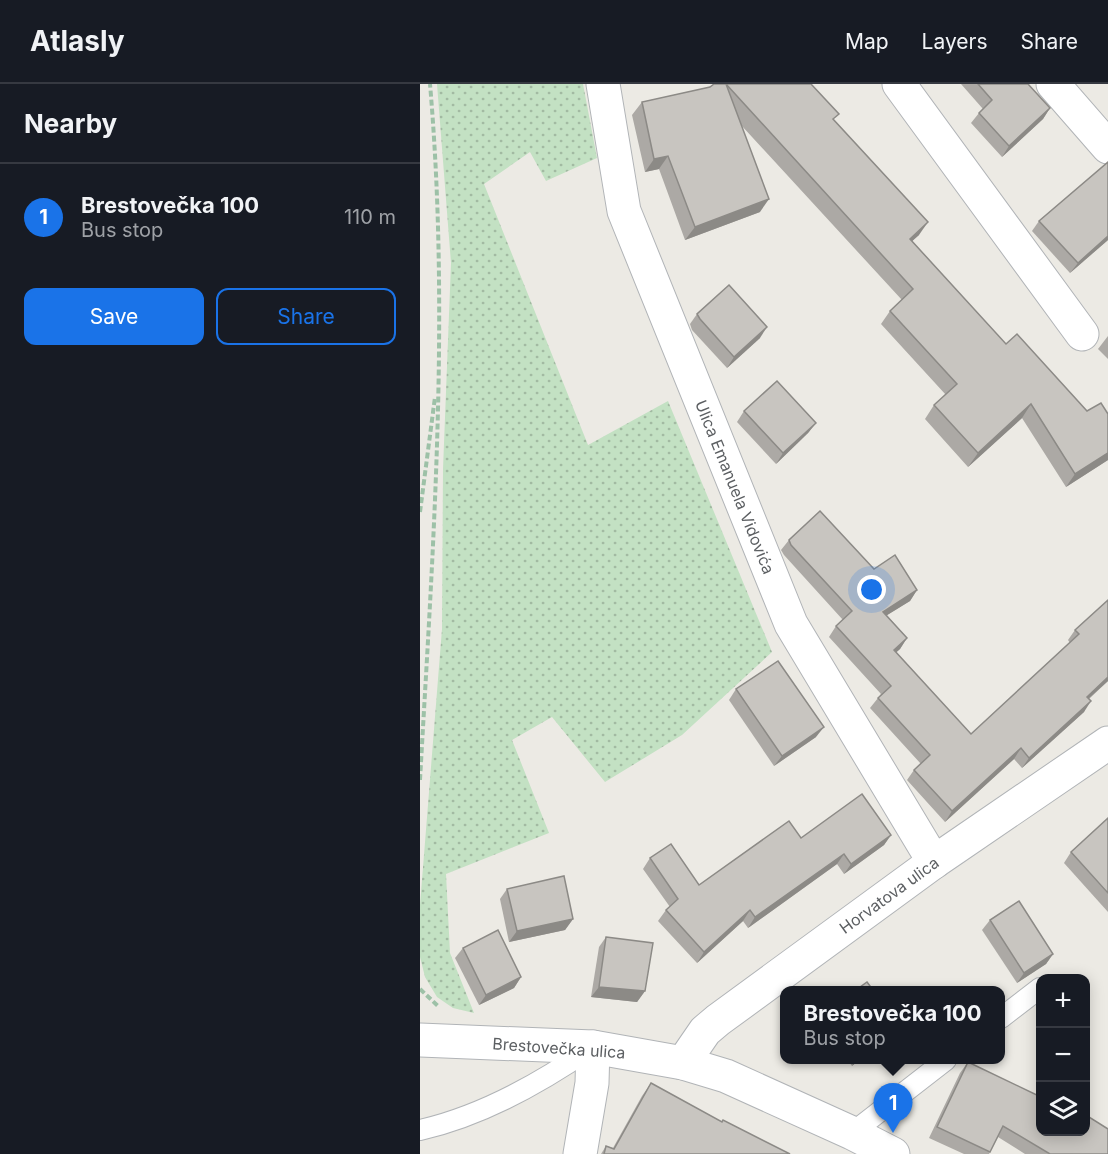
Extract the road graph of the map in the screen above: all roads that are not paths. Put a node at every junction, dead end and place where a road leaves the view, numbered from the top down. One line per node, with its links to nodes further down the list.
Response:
1 (603, 84): 7 (street, Ulica Emanuela Vidovića)
2 (899, 84): 5 (street)
3 (1053, 84): 4 (street)
4 (1108, 147)
5 (1082, 334)
6 (1108, 743): 7 (street, Horvatova ulica)
7 (934, 862): 12 (street, Horvatova ulica)
8 (1036, 992): 9 (lane)
9 (1005, 1015)
10 (420, 1040): 11 (street, Brestovečka ulica)
11 (593, 1047): 12 (street, Brestovečka ulica); 14 (lane); 16 (street)
12 (683, 1062): 15 (street, Brestovečka ulica)
13 (940, 1064): 15 (lane)
14 (420, 1130)
15 (852, 1132): 17 (street, Brestovečka ulica)
16 (580, 1154)
17 (893, 1154)

